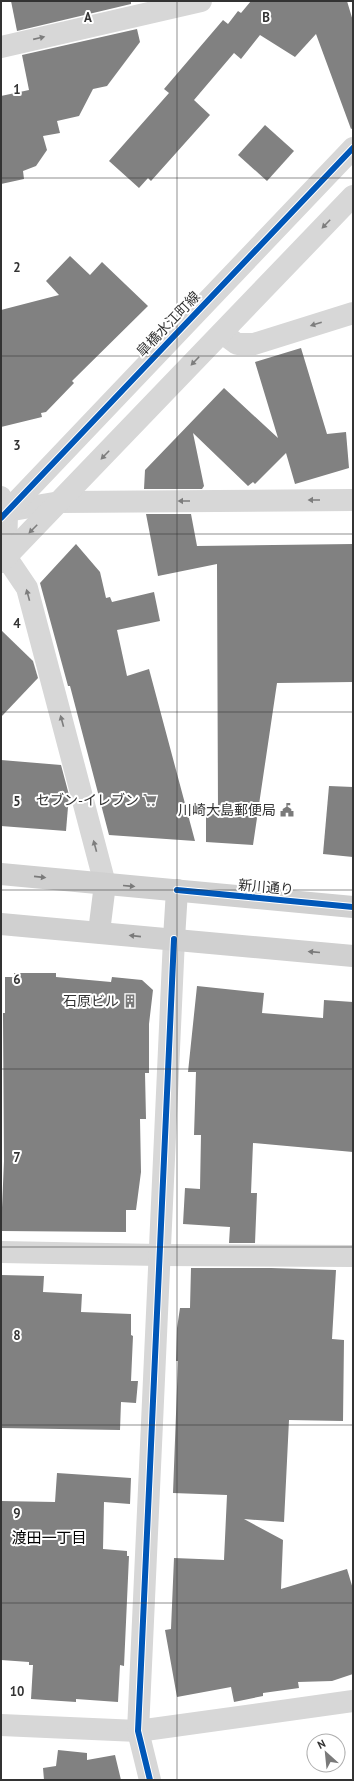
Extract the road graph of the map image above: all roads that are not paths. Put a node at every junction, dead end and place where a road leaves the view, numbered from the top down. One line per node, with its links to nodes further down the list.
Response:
1 (201, 1): 2 (street, one-way to 1)
2 (1, 47)
3 (353, 148): 9 (street, 皐橋水江町線)
4 (353, 196): 6 (street, one-way to 6)
5 (353, 313): 6 (street, one-way to 6)
6 (222, 333): 8 (street, one-way to 8)
7 (353, 500): 8 (street, one-way to 8)
8 (60, 502): 9 (street); 10 (street, one-way to 10)
9 (2, 509): 10 (street)
10 (4, 559): 12 (street, one-way to 10)
11 (1, 874): 12 (main road, 新川通り, one-way to 12)
12 (105, 884): 13 (main road, 新川通り, one-way to 13); 16 (main road)
13 (177, 890): 14 (main road, 新川通り); 17 (main road)
14 (353, 907)
15 (1, 924): 16 (main road)
16 (99, 932): 17 (main road, one-way to 16)
17 (174, 939): 18 (main road, one-way to 17); 20 (street)
18 (353, 956)
19 (1, 1252): 20 (street)
20 (159, 1255): 21 (street); 24 (street)
21 (353, 1256)
22 (353, 1701): 24 (street)
23 (1, 1725): 24 (street)
24 (138, 1732): 25 (street)
25 (150, 1780)

